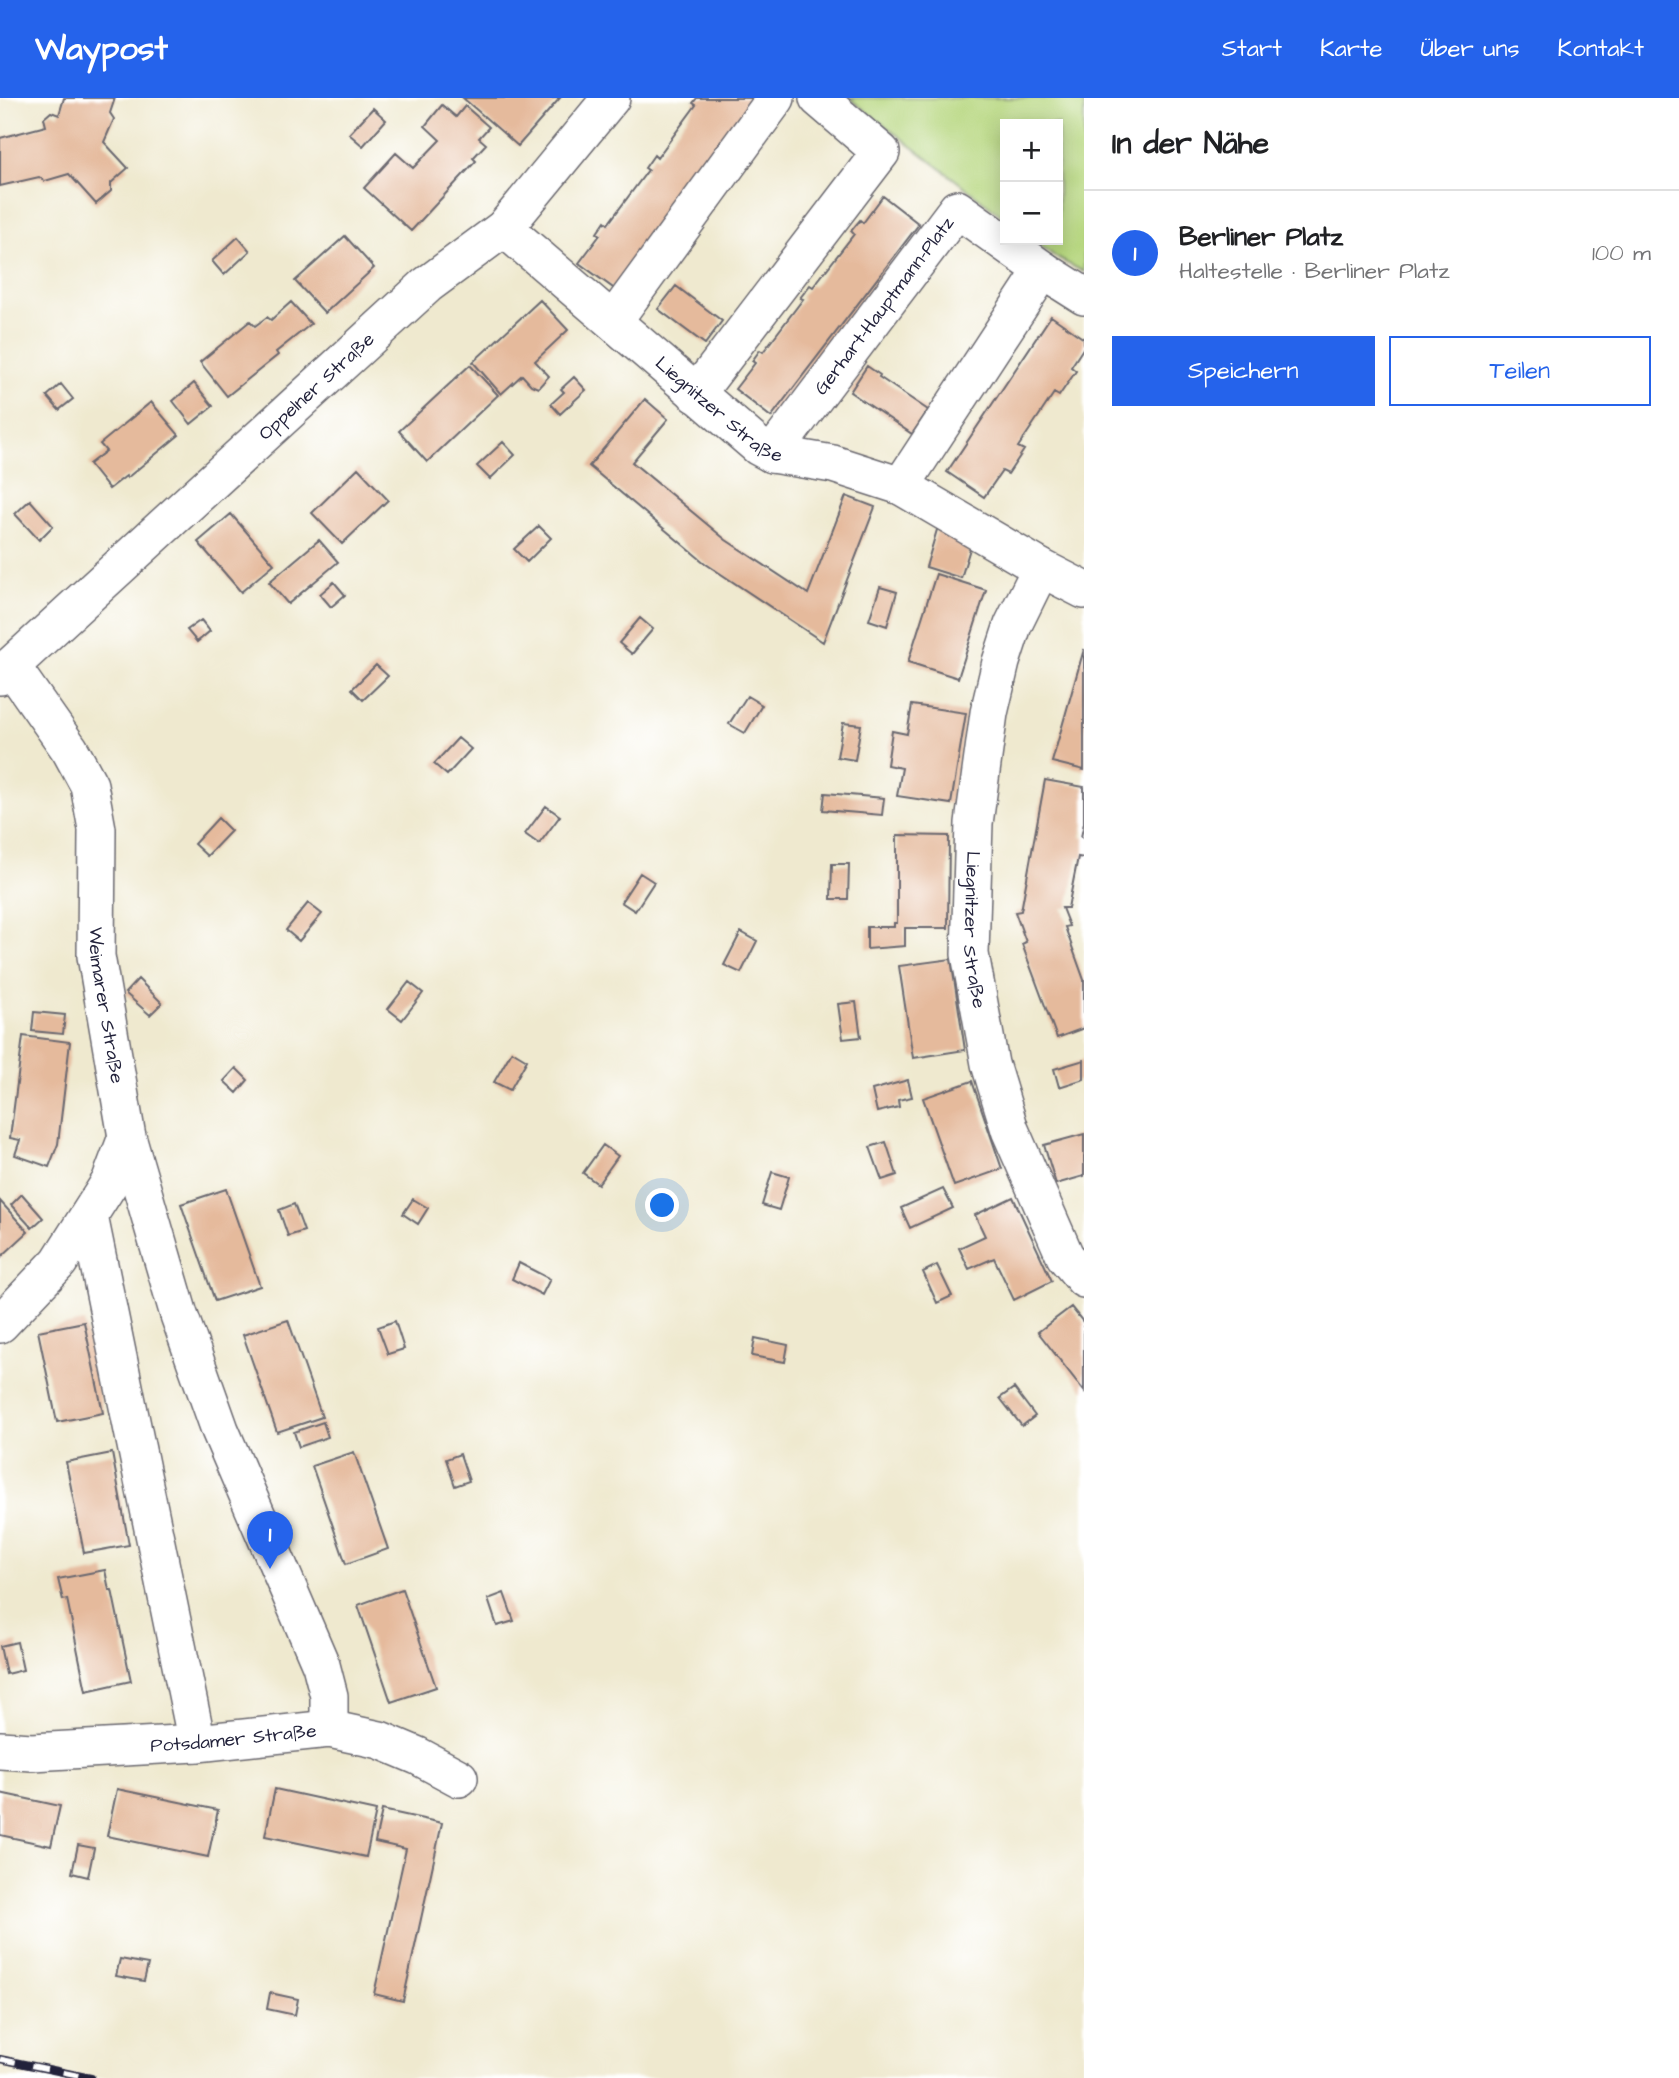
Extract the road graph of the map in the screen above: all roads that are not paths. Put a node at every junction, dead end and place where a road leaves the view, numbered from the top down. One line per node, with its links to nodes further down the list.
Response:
1 (611, 98): 4 (street, Oppelner Straße)
2 (776, 98): 7 (street)
3 (818, 98): 8 (street)
4 (504, 228): 7 (street, Liegnitzer Straße); 13 (street, Oppelner Straße)
5 (1043, 270): 6 (street, Gerhart-Hauptmann-Platz); 9 (street, Gerhart-Hauptmann-Platz); 10 (street)
6 (1084, 296)
7 (613, 321): 8 (street, Liegnitzer Straße)
8 (696, 394): 9 (street, Liegnitzer Straße)
9 (772, 454): 10 (street, Liegnitzer Straße)
10 (901, 486): 11 (street, Liegnitzer Straße)
11 (1041, 568): 12 (street, Liegnitzer Straße); 16 (street, Liegnitzer Straße)
12 (1084, 590)
13 (5, 671): 14 (street, Weimarer Straße)
14 (127, 1136): 15 (street); 18 (street, Weimarer Straße)
15 (89, 1216): 17 (street); 19 (street)
16 (1084, 1279)
17 (0, 1324)
18 (329, 1729): 19 (street, Potsdamer Straße); 21 (street, Potsdamer Straße)
19 (197, 1743): 20 (street, Potsdamer Straße)
20 (0, 1750)
21 (459, 1779)

